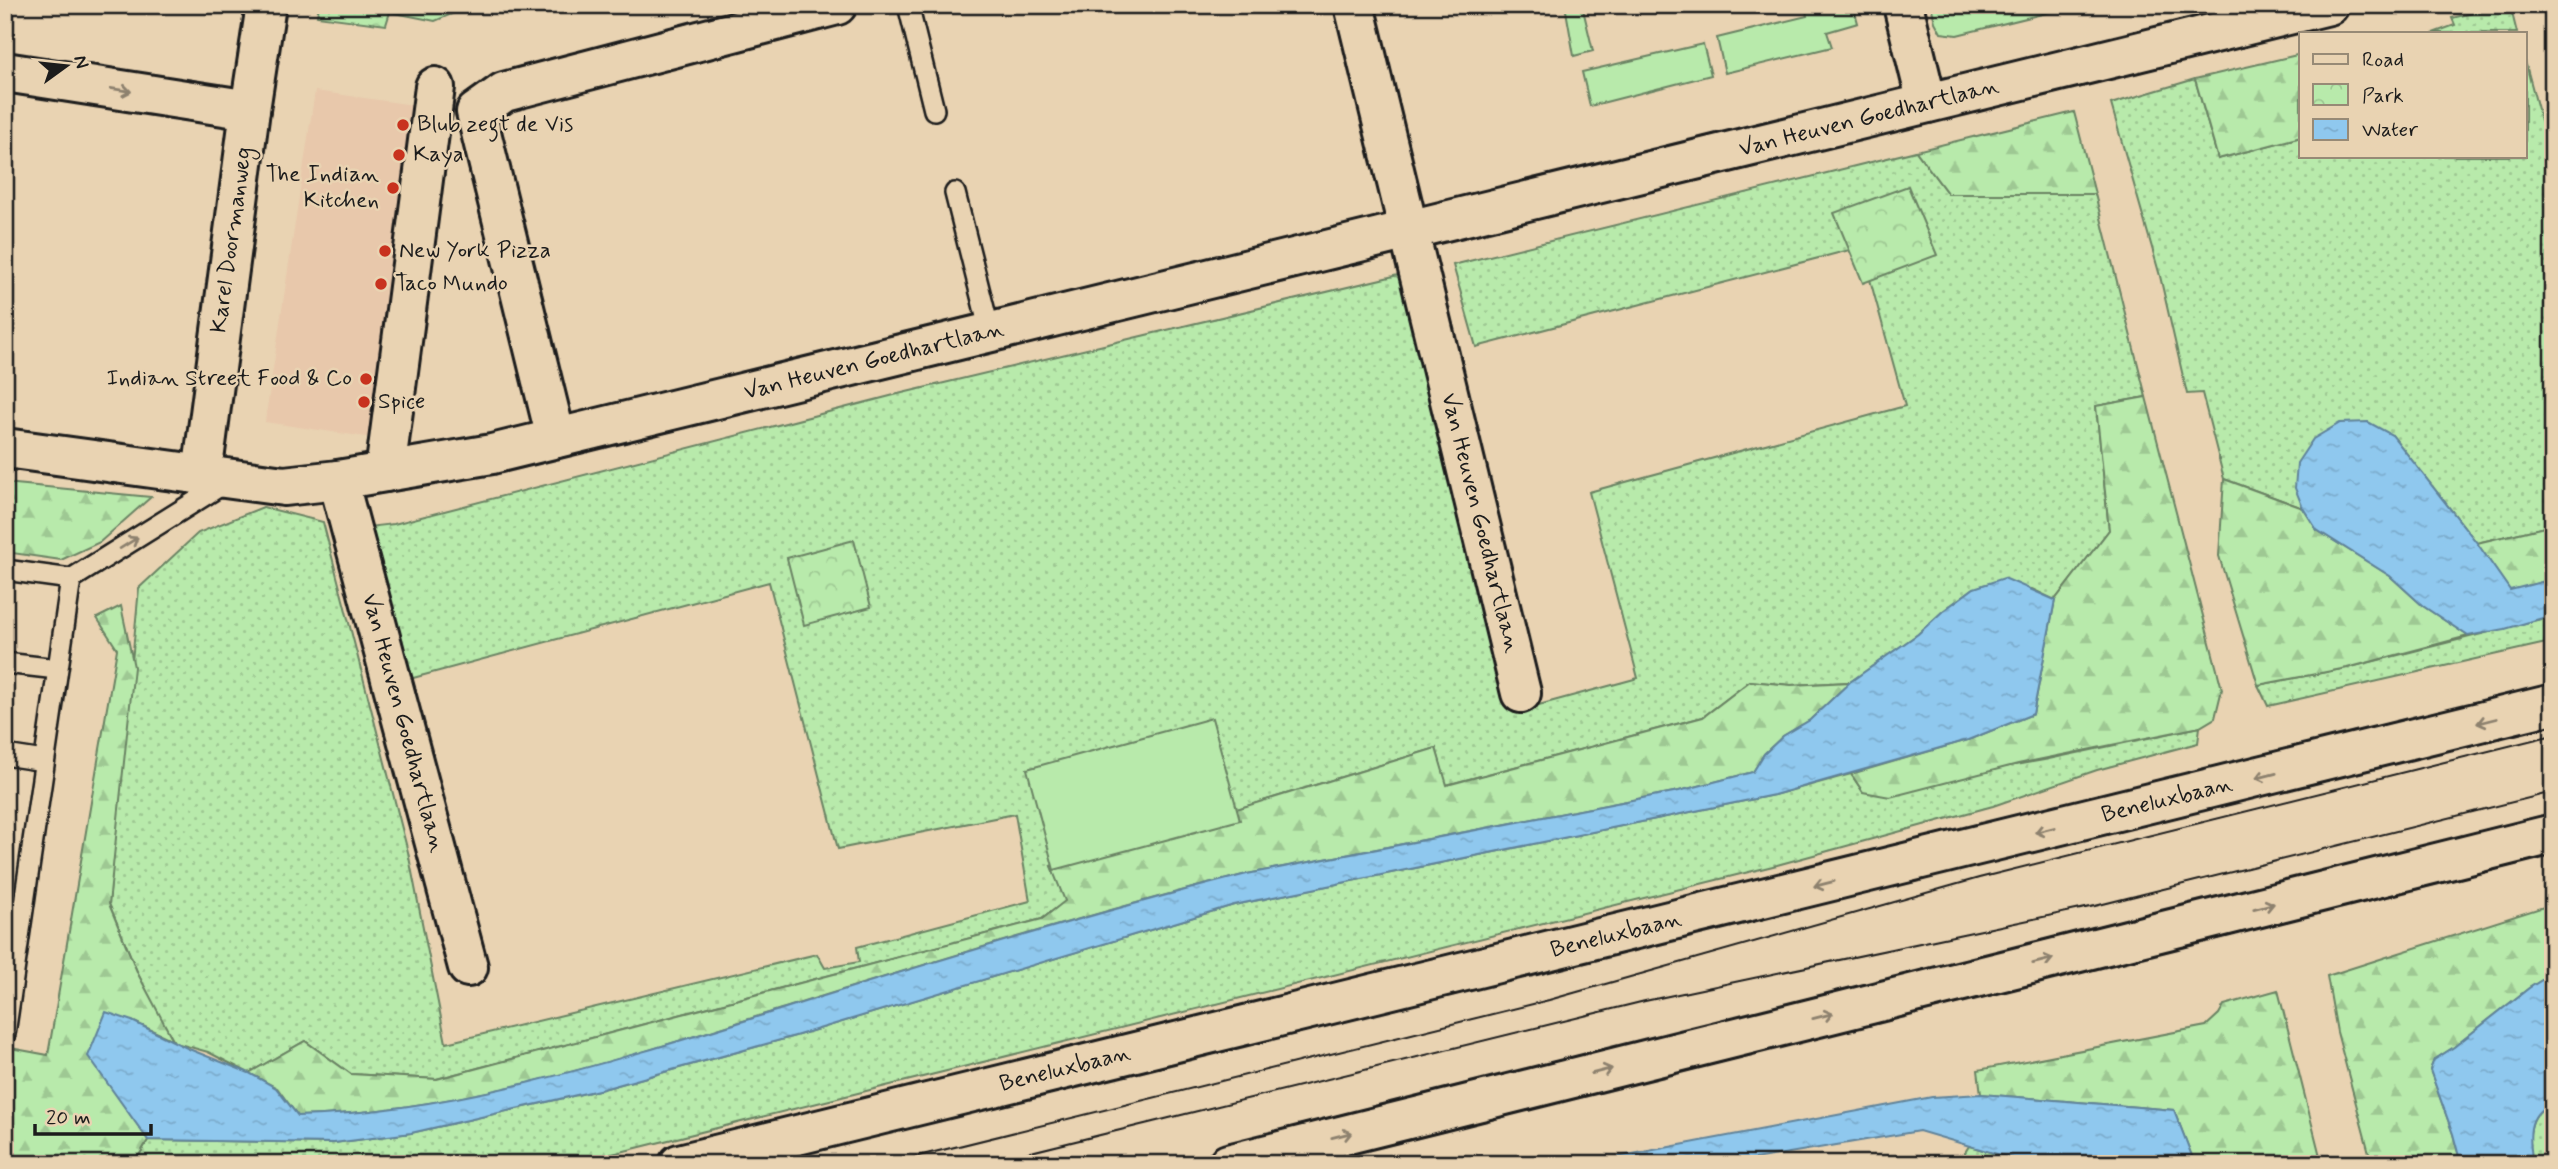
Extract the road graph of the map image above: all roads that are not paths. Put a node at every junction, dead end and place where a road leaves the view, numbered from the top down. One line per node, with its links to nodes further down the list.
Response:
1 (266, 5): 10 (street, Karel Doormanweg)
2 (837, 5): 15 (street)
3 (908, 5): 11 (lane)
4 (1354, 5): 13 (street)
5 (1903, 5): 9 (street)
6 (2329, 5): 9 (street, Van Heuven Goedhartlaan)
7 (5, 72): 10 (street, one-way to 10)
8 (435, 87): 17 (street)
9 (1927, 103): 13 (street, Van Heuven Goedhartlaan)
10 (250, 110): 18 (street, Karel Doormanweg)
11 (934, 110)
12 (955, 193): 14 (lane)
13 (1409, 230): 14 (street, Van Heuven Goedhartlaan); 24 (street, Van Heuven Goedhartlaan)
14 (990, 332): 15 (street, Van Heuven Goedhartlaan)
15 (556, 438): 17 (street, Van Heuven Goedhartlaan)
16 (5, 448): 18 (street, Van Heuven Goedhartlaan)
17 (385, 472): 19 (street, Van Heuven Goedhartlaan)
18 (216, 477): 19 (street, Van Heuven Goedhartlaan); 21 (lane, one-way to 18)
19 (338, 480): 29 (street, Van Heuven Goedhartlaan)
20 (5, 570): 21 (lane)
21 (71, 579): 23 (lane)
22 (5, 663): 23 (lane)
23 (57, 668): 27 (lane)
24 (1521, 693)
25 (2553, 704): 31 (street, Beneluxbaan, one-way to 31)
26 (5, 755): 27 (lane)
27 (44, 761): 30 (lane)
28 (2553, 834): 32 (street, one-way to 28)
29 (468, 967)
30 (5, 1034)
31 (678, 1164)
32 (1228, 1164)

